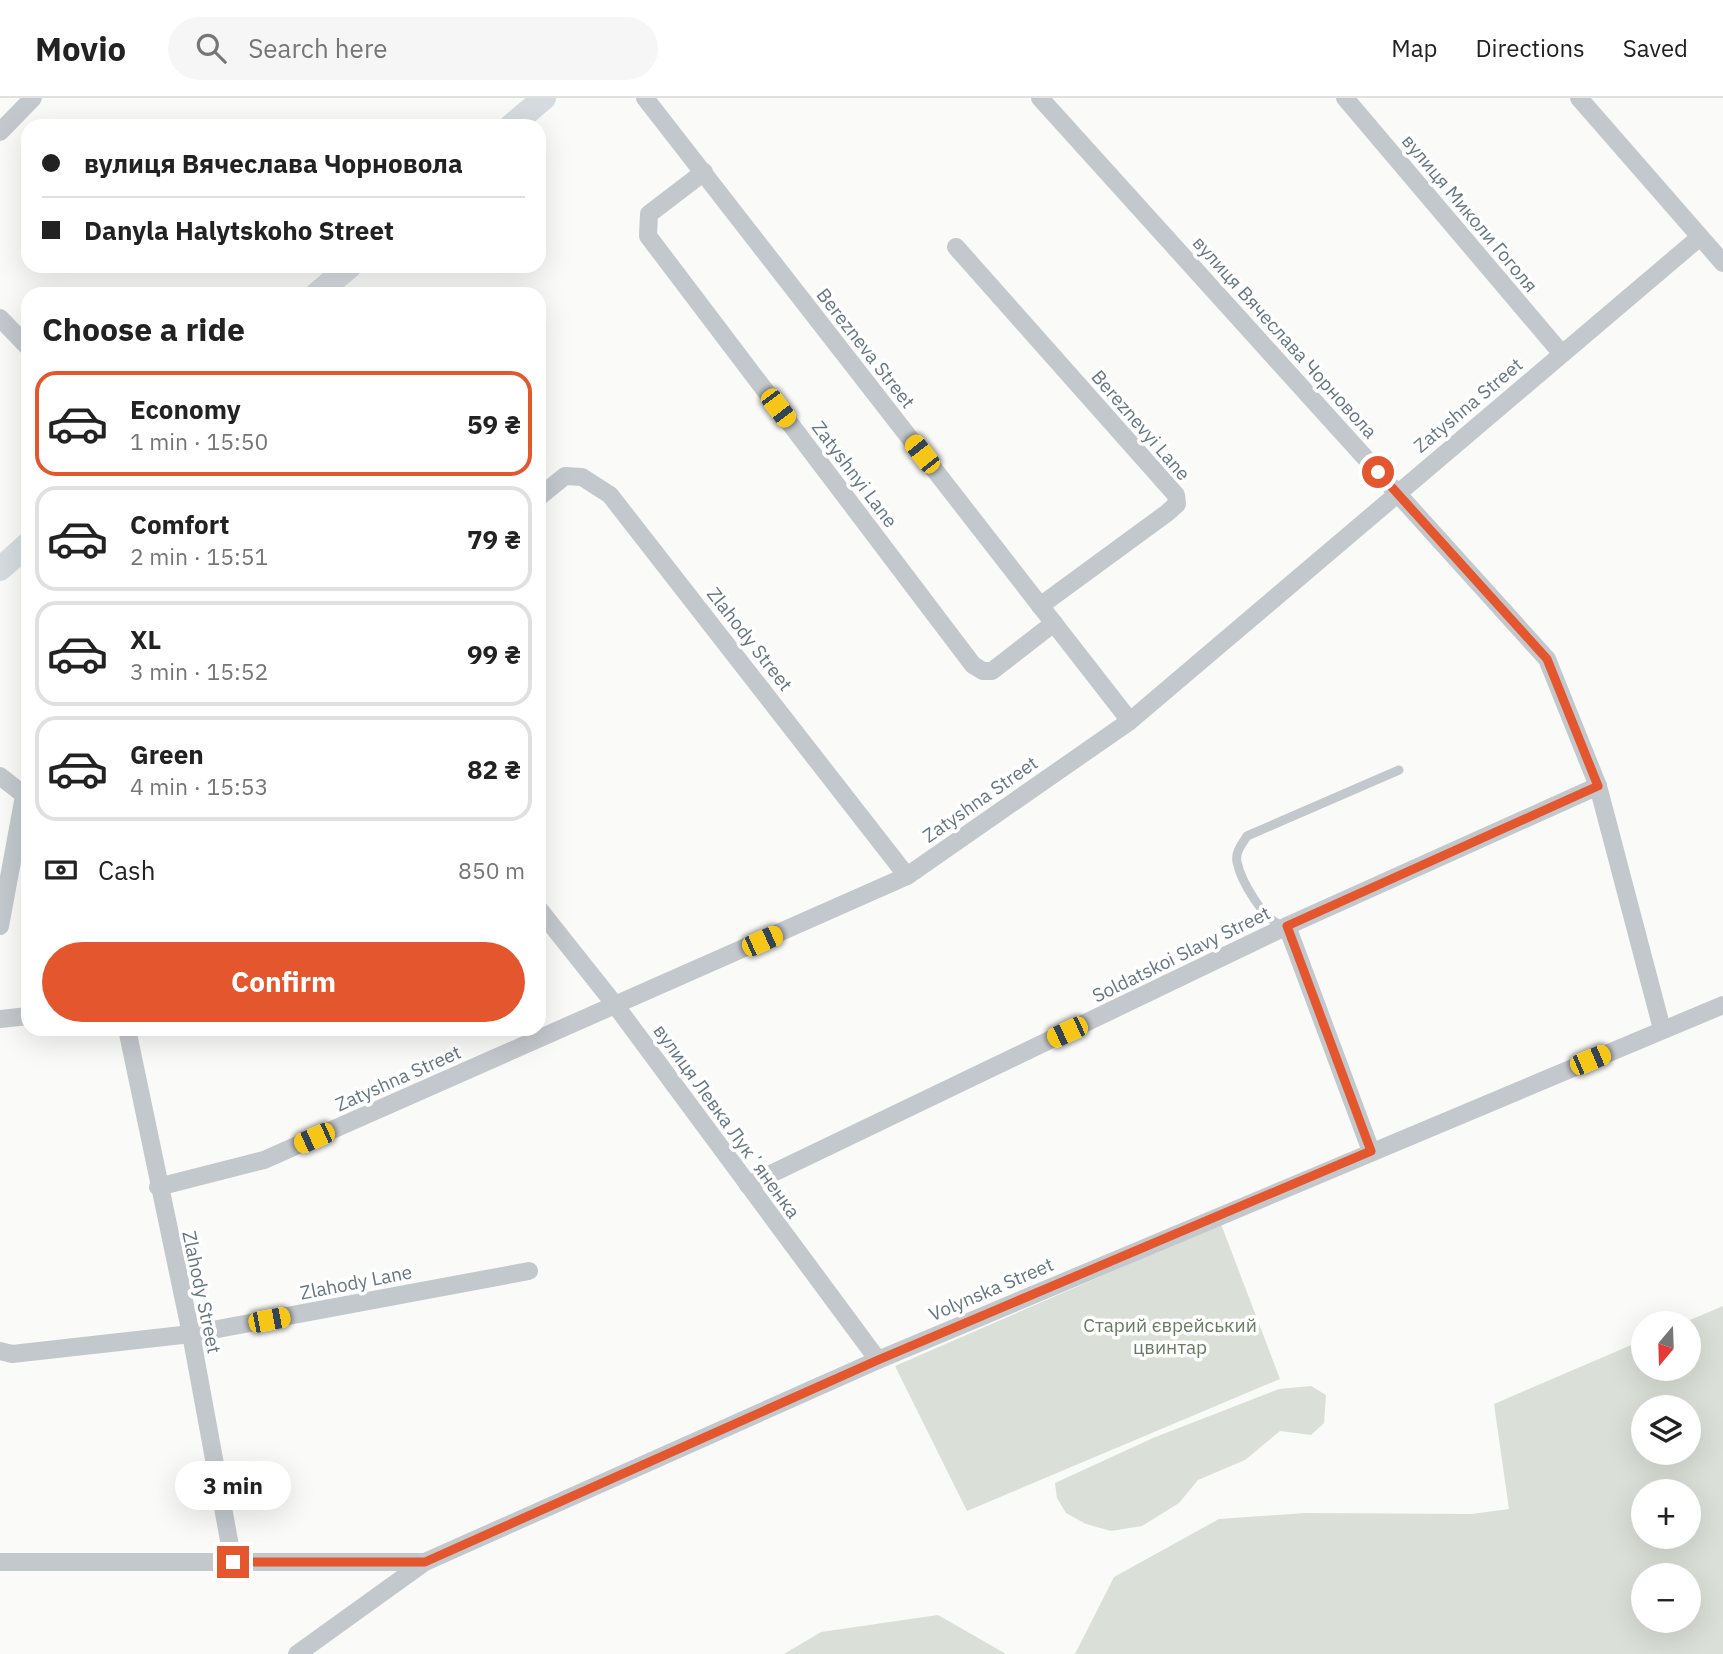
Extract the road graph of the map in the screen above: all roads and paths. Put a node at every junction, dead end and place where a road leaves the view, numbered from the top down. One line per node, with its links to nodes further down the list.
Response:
1 (33, 98): 8 (street)
2 (544, 98): 7 (main road)
3 (645, 98): 9 (street, Berezneva Street)
4 (1040, 98): 19 (street, вулиця Вячеслава Чорновола)
5 (1345, 98): 17 (street, вулиця Миколи Гоголя)
6 (1579, 98): 10 (street)
7 (520, 119)
8 (0, 132)
9 (704, 172): 22 (street, Berezneva Street); 23 (street, Zatyshnyi Lane)
10 (1700, 237): 12 (street); 17 (street, Zatyshna Street)
11 (956, 247): 22 (street, Bereznevyi Lane)
12 (1723, 263)
13 (342, 273): 14 (main road)
14 (325, 287)
15 (0, 318): 16 (street)
16 (21, 340)
17 (1562, 354): 19 (street, Zatyshna Street)
18 (546, 491): 30 (street, Zlahody Street)
19 (1396, 492): 24 (street, Zatyshna Street); 27 (street, вулиця Вячеслава Чорновола)
20 (21, 550): 21 (main road)
21 (0, 569)
22 (1040, 606): 23 (street, Berezneva Street)
23 (1054, 623): 24 (street, Berezneva Street)
24 (1129, 721): 30 (street, Zatyshna Street)
25 (1399, 770): 33 (lane)
26 (0, 776): 28 (street)
27 (1598, 786): 33 (street, Soldatskoi Slavy Street); 38 (street, вулиця Вячеслава Чорновола)
28 (21, 793)
29 (21, 822): 32 (street)
30 (907, 876): 35 (street, Zatyshna Street)
31 (546, 918): 35 (street, вулиця Левка Лукʼяненка)
32 (0, 926)
33 (1287, 926): 40 (street); 41 (street, Soldatskoi Slavy Street)
34 (1723, 1005): 38 (street, Volynska Street)
35 (616, 1006): 41 (street, вулиця Левка Лукʼяненка); 42 (street, Zatyshna Street)
36 (21, 1017): 37 (street)
37 (0, 1019)
38 (1662, 1030): 40 (street, Volynska Street)
39 (130, 1036): 42 (street, Zlahody Street)
40 (1371, 1151): 46 (street, Volynska Street)
41 (748, 1185): 46 (street, вулиця Левка Лукʼяненка)
42 (158, 1187): 44 (street, Zlahody Street)
43 (529, 1271): 44 (street, Zlahody Lane)
44 (191, 1334): 45 (street, Zlahody Lane); 48 (street, Zlahody Street)
45 (0, 1351)
46 (878, 1360): 49 (street, Volynska Street)
47 (0, 1562): 48 (street)
48 (233, 1562): 49 (street)
49 (425, 1562): 50 (street, Volynska Street)
50 (297, 1654)

